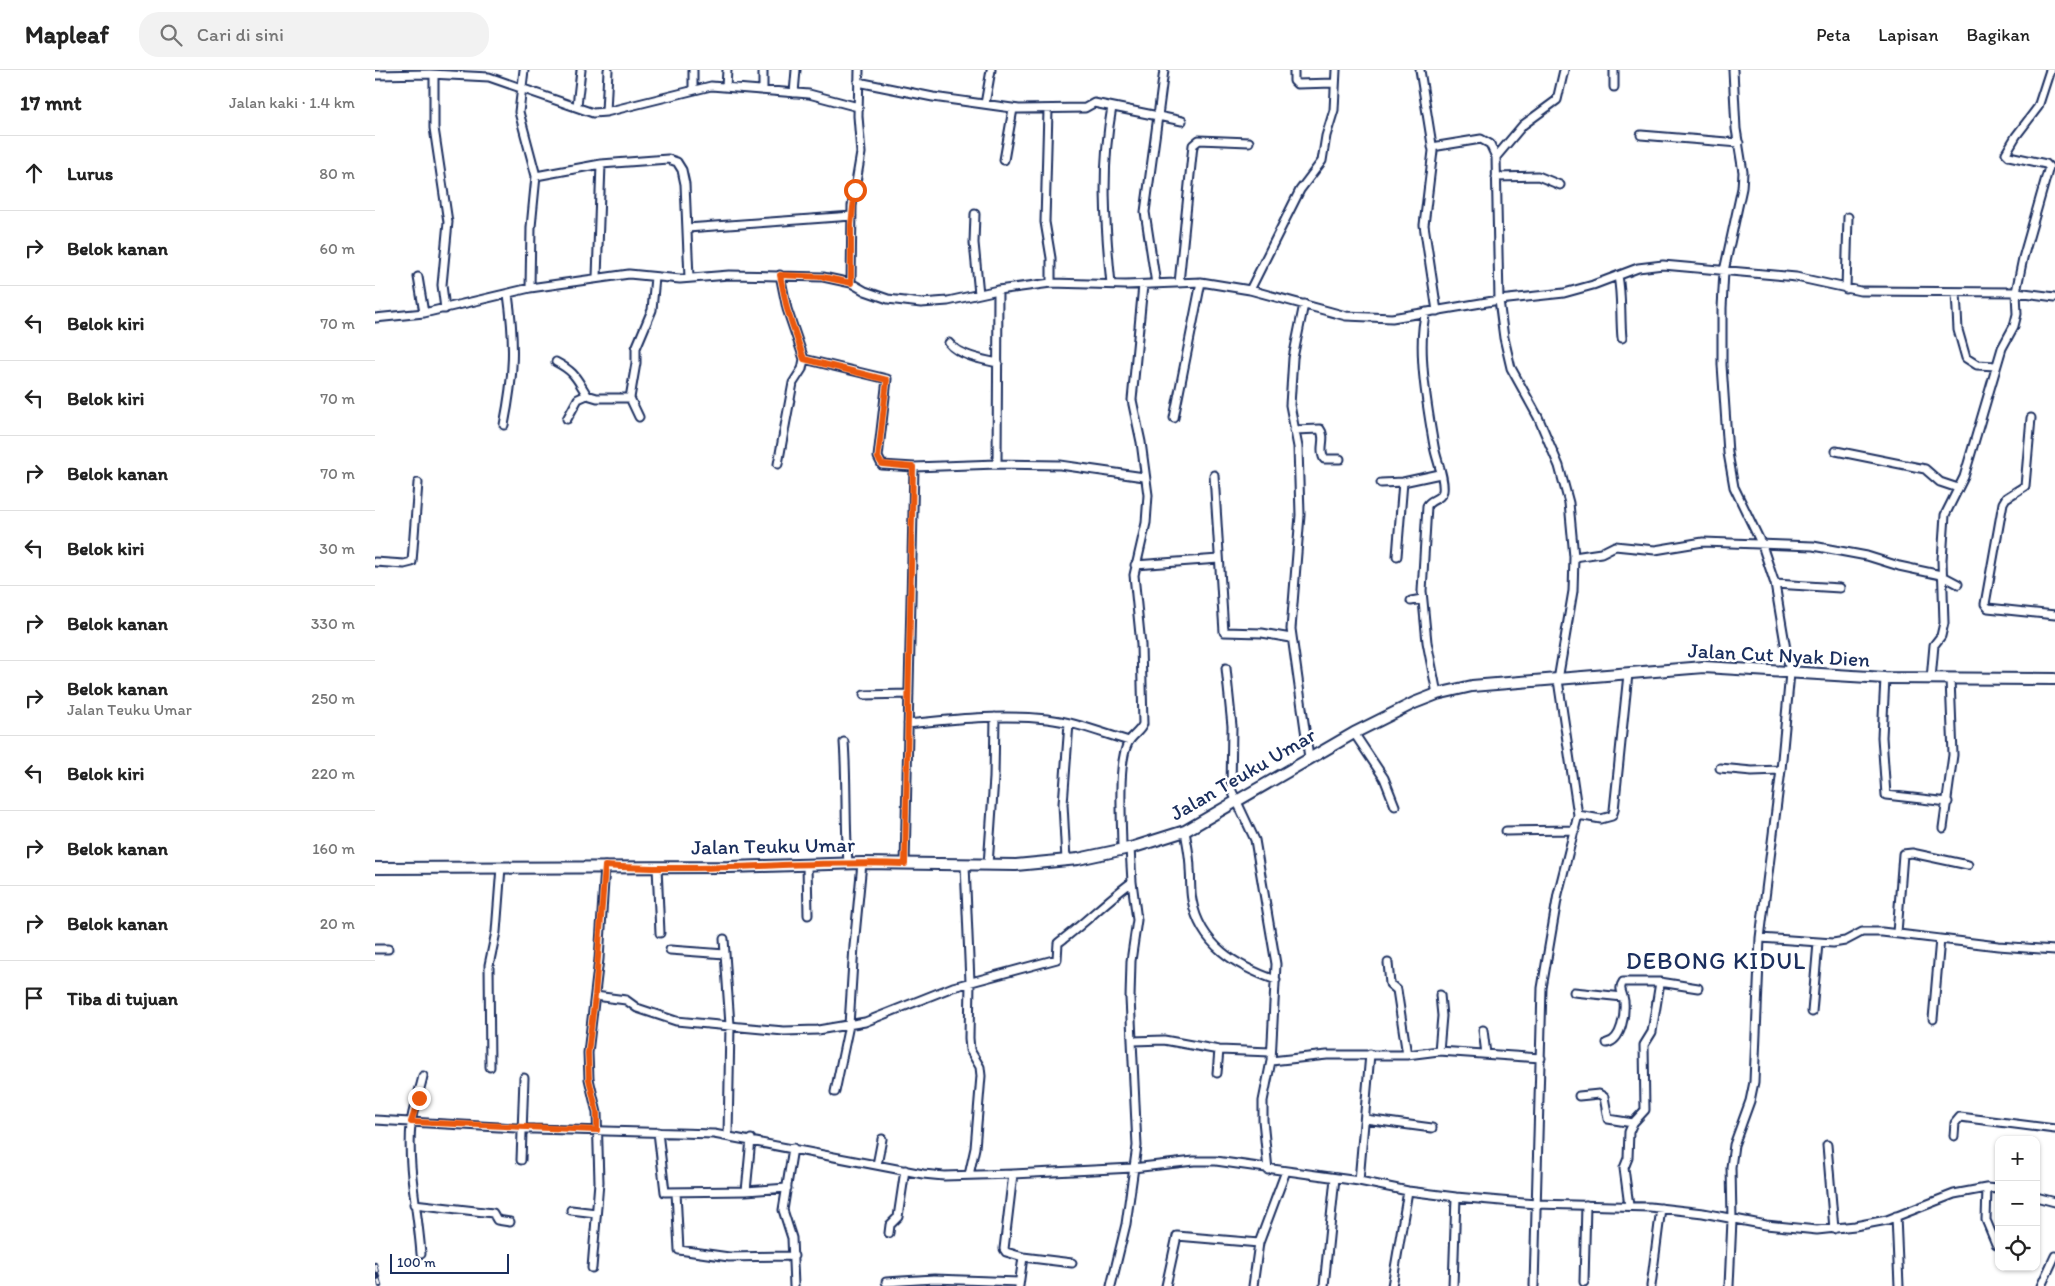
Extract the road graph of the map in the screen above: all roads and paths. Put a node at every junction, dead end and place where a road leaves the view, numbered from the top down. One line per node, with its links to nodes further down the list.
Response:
1 (524, 70): 24 (street)
2 (581, 70): 29 (street)
3 (608, 70): 34 (street)
4 (693, 70): 25 (street)
5 (727, 70): 22 (street)
6 (763, 70): 26 (street)
7 (796, 70): 27 (street)
8 (859, 70): 20 (street)
9 (991, 70): 28 (street)
10 (1164, 70): 35 (street)
11 (1294, 70): 21 (street)
12 (1336, 70): 21 (street)
13 (1420, 70): 40 (street)
14 (1564, 70): 41 (street)
15 (1614, 70): 23 (street)
16 (1733, 70): 39 (street)
17 (2050, 70): 70 (street)
18 (375, 75): 19 (street)
19 (434, 75): 24 (street); 76 (street)
20 (858, 82): 28 (street); 30 (street)
21 (1335, 83): 68 (street)
22 (726, 87): 25 (street); 26 (street)
23 (1615, 87)
24 (522, 89): 29 (street); 44 (street)
25 (693, 89): 34 (street)
26 (763, 90): 27 (street)
27 (794, 93): 30 (street)
28 (985, 104): 32 (street)
29 (577, 106): 34 (street)
30 (858, 107): 48 (street)
31 (1112, 107): 33 (street); 35 (street); 62 (street)
32 (1013, 109): 33 (street); 42 (street)
33 (1048, 110): 60 (street)
34 (606, 112)
35 (1158, 116): 36 (street); 63 (street)
36 (1182, 121)
37 (1641, 135): 39 (street)
38 (1249, 142): 61 (street)
39 (1739, 144): 51 (street)
40 (1432, 147): 41 (street); 78 (street)
41 (1496, 156): 45 (street)
42 (1004, 160)
43 (601, 164): 44 (street); 50 (street); 55 (street)
44 (536, 176): 65 (street)
45 (1497, 177): 46 (street); 74 (street)
46 (1560, 185)
47 (975, 214): 72 (street)
48 (852, 216): 50 (street); 59 (street)
49 (1848, 217): 66 (street)
50 (687, 228): 57 (street)
51 (1724, 271): 54 (street); 66 (street); 107 (street)
52 (780, 275): 57 (street); 59 (street); 83 (street)
53 (419, 276): 79 (street)
54 (1618, 276): 74 (street); 81 (street)
55 (597, 277): 56 (street); 65 (street)
56 (655, 277): 57 (street); 88 (street)
57 (689, 278)
58 (1201, 282): 61 (street); 68 (street); 90 (street)
59 (851, 283): 72 (street)
60 (1051, 283): 62 (street); 67 (street)
61 (1179, 283): 63 (street)
62 (1111, 284): 64 (street)
63 (1157, 284): 64 (street)
64 (1143, 285): 102 (street)
65 (530, 288): 71 (street)
66 (1846, 289): 69 (street)
67 (998, 290): 72 (street); 85 (street)
68 (1250, 290): 75 (street)
69 (1956, 292): 70 (street); 86 (street)
70 (2016, 292): 73 (street); 86 (street)
71 (507, 294): 76 (street); 93 (street)
72 (979, 294)
73 (2055, 297)
74 (1499, 300): 78 (street); 109 (street)
75 (1304, 304): 77 (street); 94 (street)
76 (445, 309): 79 (street)
77 (1426, 312): 78 (street); 100 (street)
78 (1437, 312)
79 (425, 313): 80 (street)
80 (375, 318)
81 (1622, 338)
82 (949, 343): 85 (street)
83 (804, 359): 97 (street); 99 (street)
84 (556, 362): 87 (street)
85 (997, 363): 98 (street)
86 (1996, 366): 106 (street)
87 (587, 395): 88 (street); 92 (street)
88 (630, 398): 89 (street)
89 (639, 417)
90 (1174, 418)
91 (2031, 418): 119 (street)
92 (567, 419)
93 (504, 425)
94 (1294, 430): 96 (street); 120 (street)
95 (1836, 451): 106 (street)
96 (1340, 459)
97 (778, 464)
98 (997, 464): 99 (street); 102 (street)
99 (913, 467): 129 (street)
100 (1440, 474): 103 (street); 117 (street)
101 (1214, 475): 110 (street)
102 (1144, 477): 112 (street)
103 (1403, 482): 105 (street); 108 (street)
104 (418, 483): 111 (street)
105 (1381, 483)
106 (1958, 488): 113 (street)
107 (1762, 545): 109 (street); 113 (street); 114 (street)
108 (1397, 556)
109 (1574, 556): 128 (street)
110 (1219, 559): 112 (street); 120 (street)
111 (375, 562)
112 (1135, 565): 137 (street)
113 (1943, 576): 115 (street); 125 (street)
114 (1775, 584): 116 (street); 122 (street)
115 (1958, 584)
116 (1840, 588)
117 (1422, 599): 118 (street); 130 (street)
118 (1411, 600)
119 (2055, 615)
120 (1291, 638): 139 (street)
121 (1226, 668): 142 (street)
122 (1790, 673): 123 (main road, Jalan Cut Nyak Dien); 124 (main road, Jalan Cut Nyak Dien); 141 (street)
123 (1628, 674): 128 (main road, Jalan Cut Nyak Dien); 145 (street)
124 (1885, 678): 125 (main road, Jalan Cut Nyak Dien); 143 (street)
125 (1931, 679): 126 (main road, Jalan Cut Nyak Dien)
126 (1950, 679): 127 (main road, Jalan Cut Nyak Dien); 143 (street)
127 (2055, 679)
128 (1558, 680): 130 (main road, Jalan Cut Nyak Dien); 145 (street)
129 (909, 694): 131 (street); 135 (street)
130 (1437, 694): 132 (main road, Jalan Cut Nyak Dien)
131 (864, 695)
132 (1415, 703): 136 (main road, Jalan Teuku Umar)
133 (995, 718): 134 (street); 135 (street); 157 (street)
134 (1069, 723): 137 (street); 151 (street)
135 (908, 724): 154 (street)
136 (1354, 733): 139 (main road, Jalan Teuku Umar); 144 (street)
137 (1129, 741): 150 (street)
138 (844, 742): 153 (street)
139 (1309, 758): 142 (main road, Jalan Teuku Umar)
140 (1720, 768): 141 (street)
141 (1781, 770): 167 (street)
142 (1237, 801): 148 (main road, Jalan Teuku Umar); 177 (street)
143 (1948, 802): 146 (street)
144 (1395, 806)
145 (1577, 815): 147 (street)
146 (1943, 828)
147 (1575, 830): 149 (street); 198 (street)
148 (1185, 831): 150 (main road, Jalan Teuku Umar); 177 (street)
149 (1506, 831)
150 (1126, 848): 151 (main road, Jalan Teuku Umar); 163 (street)
151 (1067, 860): 157 (main road, Jalan Teuku Umar)
152 (862, 862): 153 (main road, Jalan Teuku Umar); 154 (main road, Jalan Teuku Umar); 187 (street)
153 (847, 863): 155 (main road, Jalan Teuku Umar)
154 (905, 864): 156 (main road, Jalan Teuku Umar)
155 (807, 865): 161 (main road, Jalan Teuku Umar); 164 (street)
156 (965, 865): 157 (main road, Jalan Teuku Umar); 178 (street)
157 (988, 865)
158 (1968, 865): 166 (street)
159 (605, 866): 160 (main road, Jalan Teuku Umar); 161 (main road, Jalan Teuku Umar); 183 (street)
160 (501, 867): 162 (main road, Jalan Teuku Umar); 200 (street)
161 (657, 867): 165 (street)
162 (375, 868)
163 (1132, 882): 178 (street); 190 (street)
164 (808, 915)
165 (660, 933)
166 (1897, 933): 169 (street); 170 (street)
167 (1760, 938): 170 (street); 248 (street)
168 (724, 939): 175 (street)
169 (1940, 939): 174 (street); 186 (street)
170 (1818, 943): 185 (street)
171 (375, 949): 172 (street)
172 (388, 949)
173 (670, 950): 175 (street)
174 (2055, 950)
175 (725, 954): 188 (street)
176 (1388, 963): 197 (street)
177 (1276, 980): 194 (street)
178 (970, 982): 187 (street); 228 (street)
179 (1660, 982): 180 (street); 184 (street); 209 (street)
180 (1698, 988)
181 (1574, 992): 184 (street)
182 (1440, 995): 193 (street)
183 (595, 996): 188 (street); 213 (street)
184 (1623, 997): 191 (street)
185 (1812, 1012)
186 (1933, 1020)
187 (849, 1025): 188 (street); 204 (street)
188 (730, 1026): 215 (street)
189 (1483, 1030): 196 (street)
190 (1133, 1041): 192 (street); 223 (street)
191 (1607, 1043)
192 (1219, 1050): 194 (street); 201 (street)
193 (1439, 1051): 196 (street); 197 (street)
194 (1271, 1052): 199 (street)
195 (1370, 1054): 197 (street); 199 (street); 206 (street)
196 (1486, 1054): 198 (street)
197 (1407, 1055)
198 (1541, 1058): 241 (street)
199 (1271, 1061): 225 (street)
200 (490, 1067)
201 (1217, 1073)
202 (423, 1076): 208 (street)
203 (524, 1078): 210 (street)
204 (835, 1092)
205 (1579, 1096): 209 (street)
206 (1365, 1119): 211 (street); 230 (street)
207 (375, 1120): 208 (street)
208 (411, 1122): 210 (street); 240 (street)
209 (1633, 1123): 243 (street)
210 (523, 1128): 213 (street); 221 (street)
211 (1432, 1128)
212 (2055, 1129): 216 (street)
213 (597, 1130): 214 (street); 246 (street)
214 (659, 1132): 215 (street); 236 (street)
215 (728, 1136): 217 (street)
216 (1954, 1136)
217 (751, 1139): 220 (street); 234 (street)
218 (883, 1139): 222 (street)
219 (1827, 1145): 250 (street)
220 (793, 1148): 222 (street); 231 (street)
221 (521, 1160)
222 (877, 1164): 224 (street)
223 (1133, 1168): 225 (street); 227 (street); 264 (street)
224 (905, 1170): 228 (street); 251 (street)
225 (1268, 1170): 226 (street)
226 (1286, 1171): 229 (street); 252 (street)
227 (1013, 1174): 228 (street); 257 (street)
228 (969, 1175)
229 (1335, 1178): 230 (street); 267 (street)
230 (1359, 1181): 235 (street)
231 (787, 1188): 234 (street); 255 (street)
232 (1987, 1188): 233 (street); 247 (street); 253 (street)
233 (1995, 1189)
234 (746, 1191): 236 (street)
235 (1408, 1191): 237 (street); 268 (street)
236 (676, 1192): 255 (street)
237 (1455, 1197): 241 (street); 269 (street)
238 (2040, 1198): 239 (street)
239 (2055, 1202)
240 (414, 1204): 249 (street); 254 (street)
241 (1536, 1204): 242 (street); 270 (street)
242 (1586, 1205): 243 (street); 261 (street)
243 (1629, 1206): 244 (street)
244 (1661, 1208): 248 (street); 271 (street)
245 (571, 1210): 246 (street)
246 (596, 1213): 259 (street)
247 (1896, 1216): 250 (street); 273 (street)
248 (1732, 1220): 250 (street); 272 (street)
249 (510, 1222)
250 (1834, 1229)
251 (889, 1233)
252 (1259, 1244): 265 (street); 266 (street)
253 (1995, 1244)
254 (421, 1254)
255 (794, 1256): 263 (street)
256 (2055, 1256): 274 (street)
257 (1023, 1257): 258 (street); 262 (street)
258 (1072, 1263)
259 (592, 1268)
260 (886, 1282): 262 (street)
261 (1584, 1282)
262 (1019, 1284)
263 (794, 1286)
264 (1111, 1286)
265 (1166, 1286)
266 (1253, 1286)
267 (1324, 1286)
268 (1392, 1286)
269 (1453, 1286)
270 (1534, 1286)
271 (1651, 1286)
272 (1729, 1286)
273 (1899, 1286)
274 (2041, 1286)

